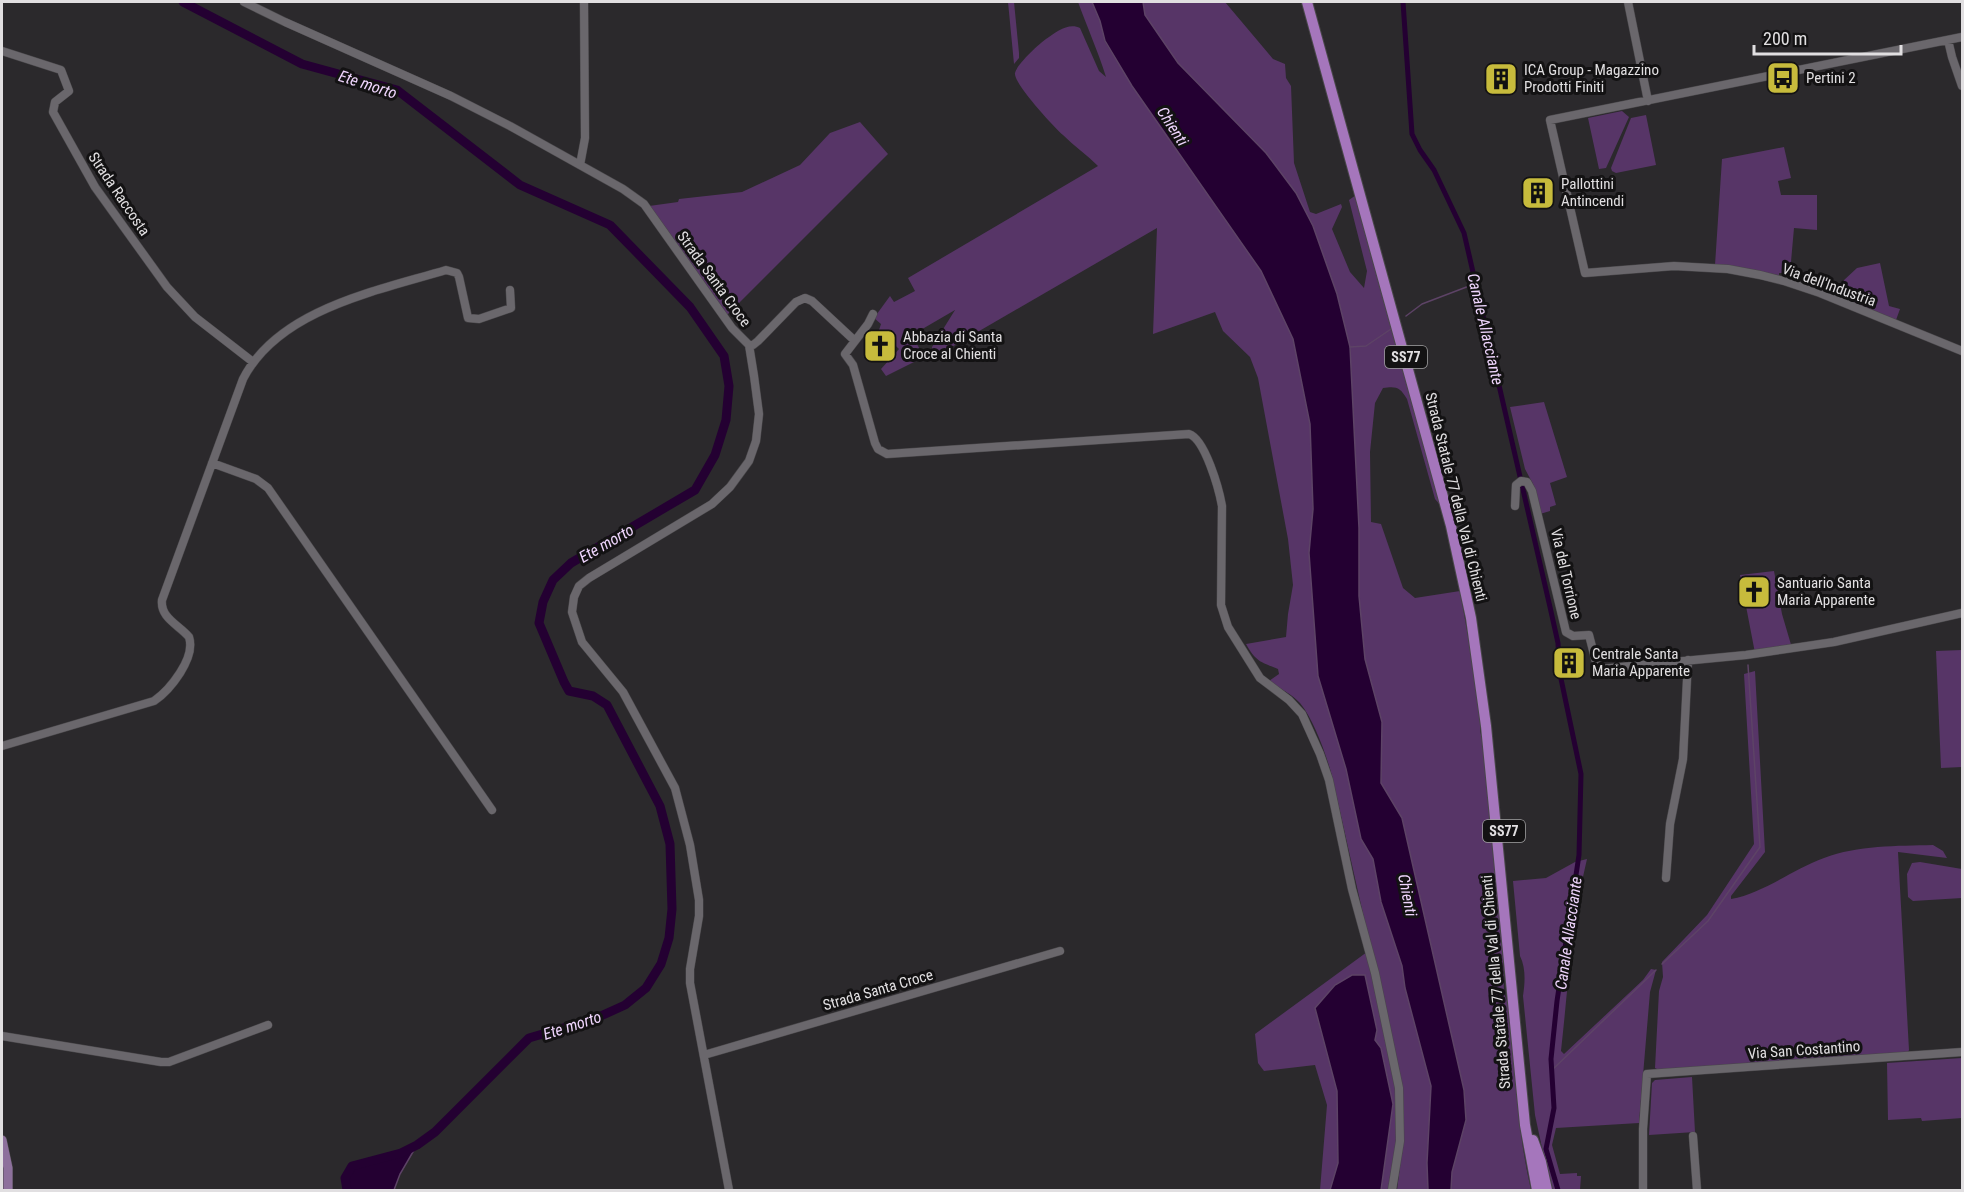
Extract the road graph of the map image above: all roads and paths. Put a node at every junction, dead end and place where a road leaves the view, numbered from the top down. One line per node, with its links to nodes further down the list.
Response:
1 (244, 2): 11 (street, Strada Santa Croce)
2 (584, 2): 11 (street)
3 (1305, 2): 12 (highway, Strada Statale 77 della Val di Chienti / SS77)
4 (1315, 2): 12 (highway, Strada Statale 77 della Val di Chienti / SS77)
5 (1628, 2): 10 (street)
6 (1962, 37): 7 (street)
7 (1948, 40): 9 (street); 10 (street)
8 (2, 51): 18 (street, Strada Raccosta)
9 (1962, 86)
10 (1648, 101): 17 (street, Via dell'Industria)
11 (580, 165): 16 (street, Strada Santa Croce)
12 (1357, 168): 33 (highway, Strada Statale 77 della Val di Chienti / SS77)
13 (510, 290): 18 (street)
14 (873, 314): 15 (street)
15 (855, 341): 16 (street); 36 (street)
16 (749, 345): 30 (street, Strada Santa Croce)
17 (1962, 351)
18 (253, 362): 19 (street)
19 (212, 464): 23 (street); 24 (street)
20 (1515, 506): 22 (street, Via del Torrione)
21 (1962, 613): 22 (street, Via del Torrione)
22 (1688, 660): 25 (street)
23 (2, 746)
24 (492, 810)
25 (1666, 878)
26 (1060, 951): 30 (street, Strada Santa Croce)
27 (268, 1025): 28 (street)
28 (2, 1036)
29 (1962, 1052): 39 (street, Via San Costantino)
30 (704, 1055): 35 (street, Strada Santa Croce)
31 (1693, 1136): 40 (street)
32 (2, 1140): 34 (main road)
33 (1530, 1141): 37 (highway); 38 (highway)
34 (8, 1191)
35 (729, 1191)
36 (1392, 1191)
37 (1535, 1191)
38 (1545, 1191)
39 (1643, 1191)
40 (1697, 1191)

